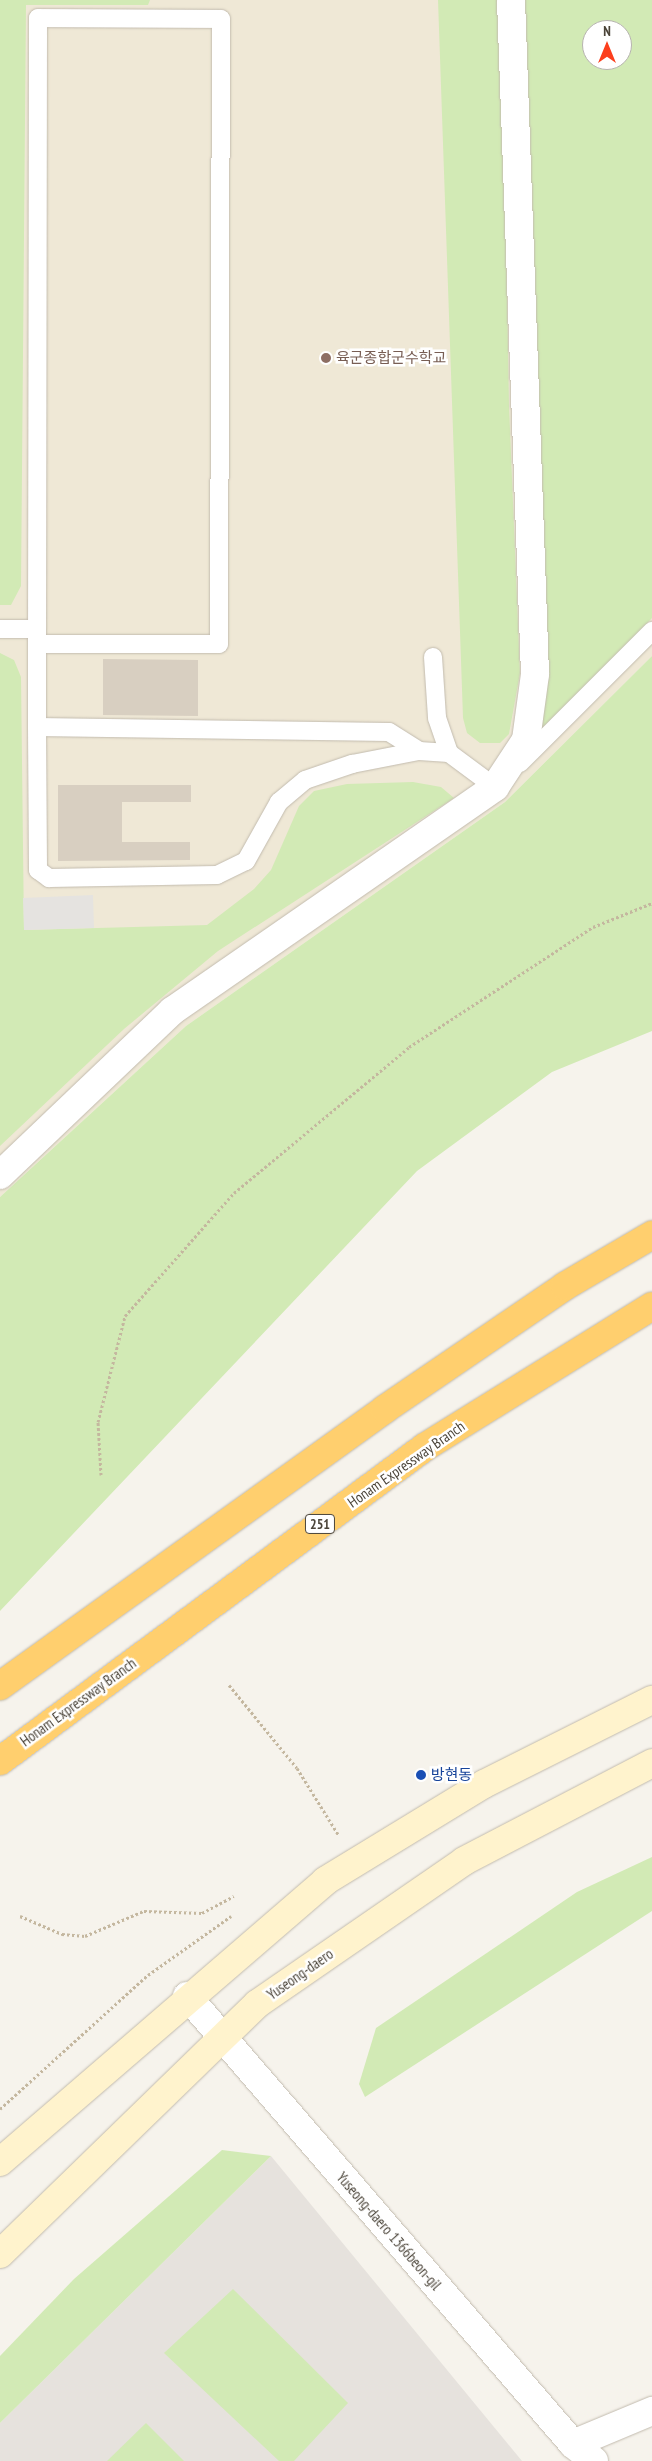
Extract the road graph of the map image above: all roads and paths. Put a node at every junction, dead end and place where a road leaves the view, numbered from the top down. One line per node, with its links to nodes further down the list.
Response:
1 (511, 0): 9 (street)
2 (0, 629): 4 (lane)
3 (652, 631): 9 (lane)
4 (37, 636): 4 (lane); 6 (lane)
5 (433, 658): 8 (lane)
6 (37, 728): 7 (lane); 7 (lane)
7 (419, 751): 8 (lane)
8 (449, 753): 9 (lane)
9 (495, 787): 11 (street)
10 (652, 903): 14 (path)
11 (0, 1175)
12 (652, 1235): 16 (highway)
13 (652, 1306): 18 (highway, Honam Expressway Branch / 251)
14 (101, 1475)
15 (229, 1685): 20 (path)
16 (0, 1686)
17 (652, 1700): 20 (main road)
18 (0, 1761)
19 (652, 1763): 24 (main road, Yuseong-daero)
20 (358, 1860): 23 (main road)
21 (234, 1896): 22 (path)
22 (20, 1916)
23 (188, 1996): 24 (street, Yuseong-daero 1366beon-gil); 25 (main road)
24 (222, 2039): 26 (main road, Yuseong-daero); 28 (street, Yuseong-daero 1366beon-gil)
25 (0, 2162)
26 (0, 2254)
27 (652, 2410): 28 (street)
28 (573, 2444): 29 (street, Yuseong-daero 1366beon-gil)
29 (594, 2461)

